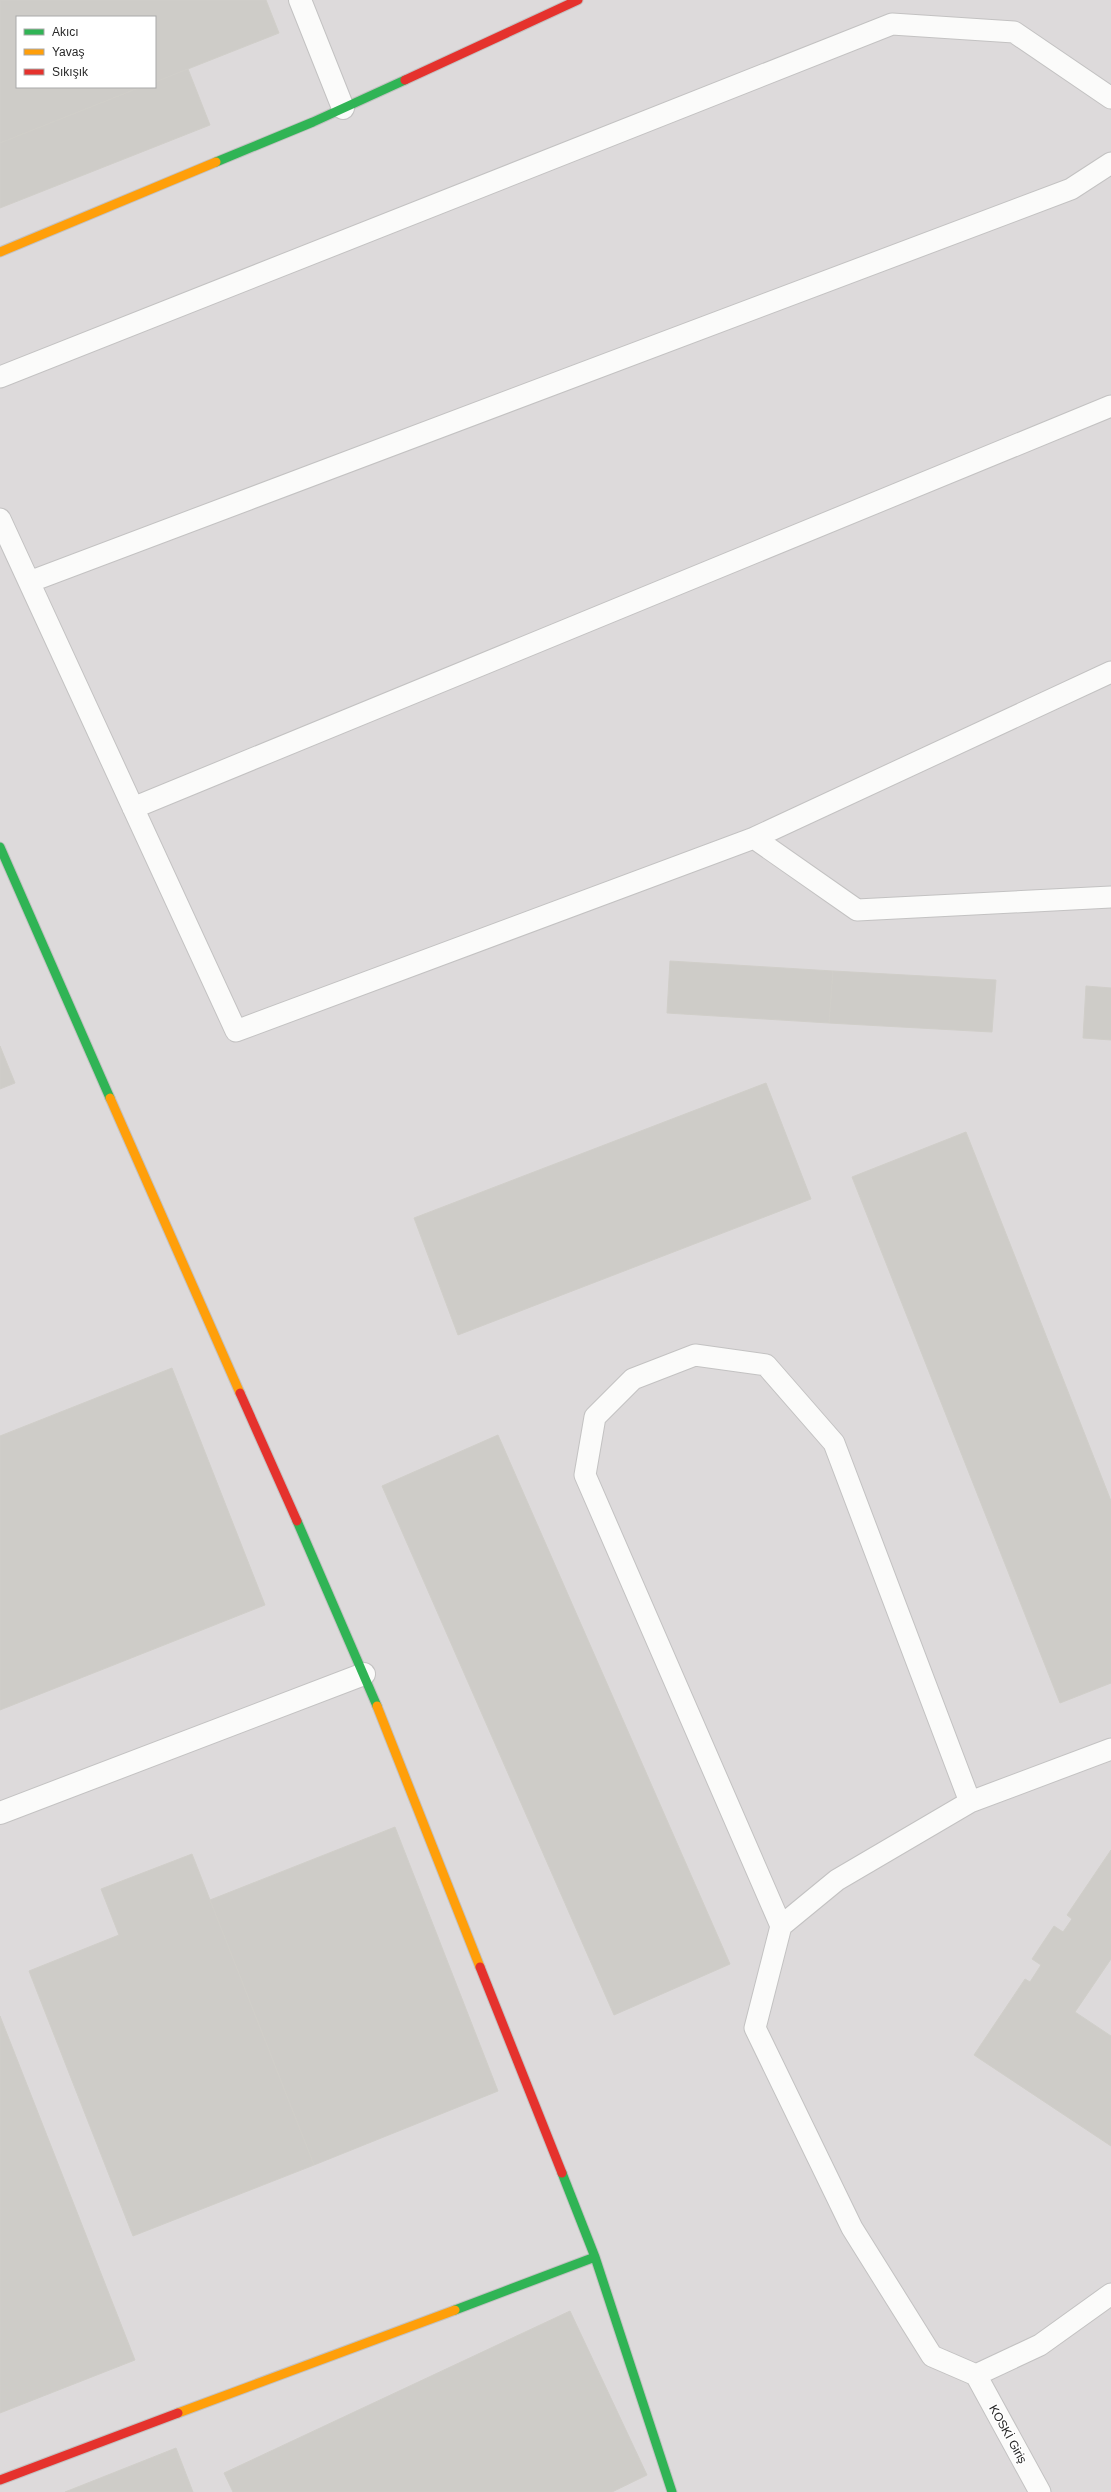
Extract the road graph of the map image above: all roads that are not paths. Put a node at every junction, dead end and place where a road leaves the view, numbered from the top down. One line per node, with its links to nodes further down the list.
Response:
1 (300, 0): 5 (street)
2 (578, 0): 3 (street)
3 (550, 6): 5 (street)
4 (1111, 98): 8 (lane)
5 (343, 108): 7 (street)
6 (1111, 163): 11 (lane)
7 (0, 252)
8 (0, 377)
9 (1111, 406): 13 (lane)
10 (0, 519): 11 (lane)
11 (29, 582): 13 (lane)
12 (1111, 672): 14 (lane)
13 (133, 808): 14 (lane)
14 (754, 838): 16 (lane)
15 (0, 847): 17 (street)
16 (1111, 897)
17 (364, 1674): 20 (street); 22 (street)
18 (1111, 1749): 19 (lane)
19 (970, 1802): 21 (lane); 21 (lane)
20 (0, 1813)
21 (781, 1926): 24 (lane)
22 (595, 2257): 25 (street); 26 (street)
23 (1111, 2294): 24 (lane)
24 (976, 2376): 27 (lane, KOSKİ Giriş)
25 (0, 2480)
26 (672, 2492)
27 (1040, 2492)

